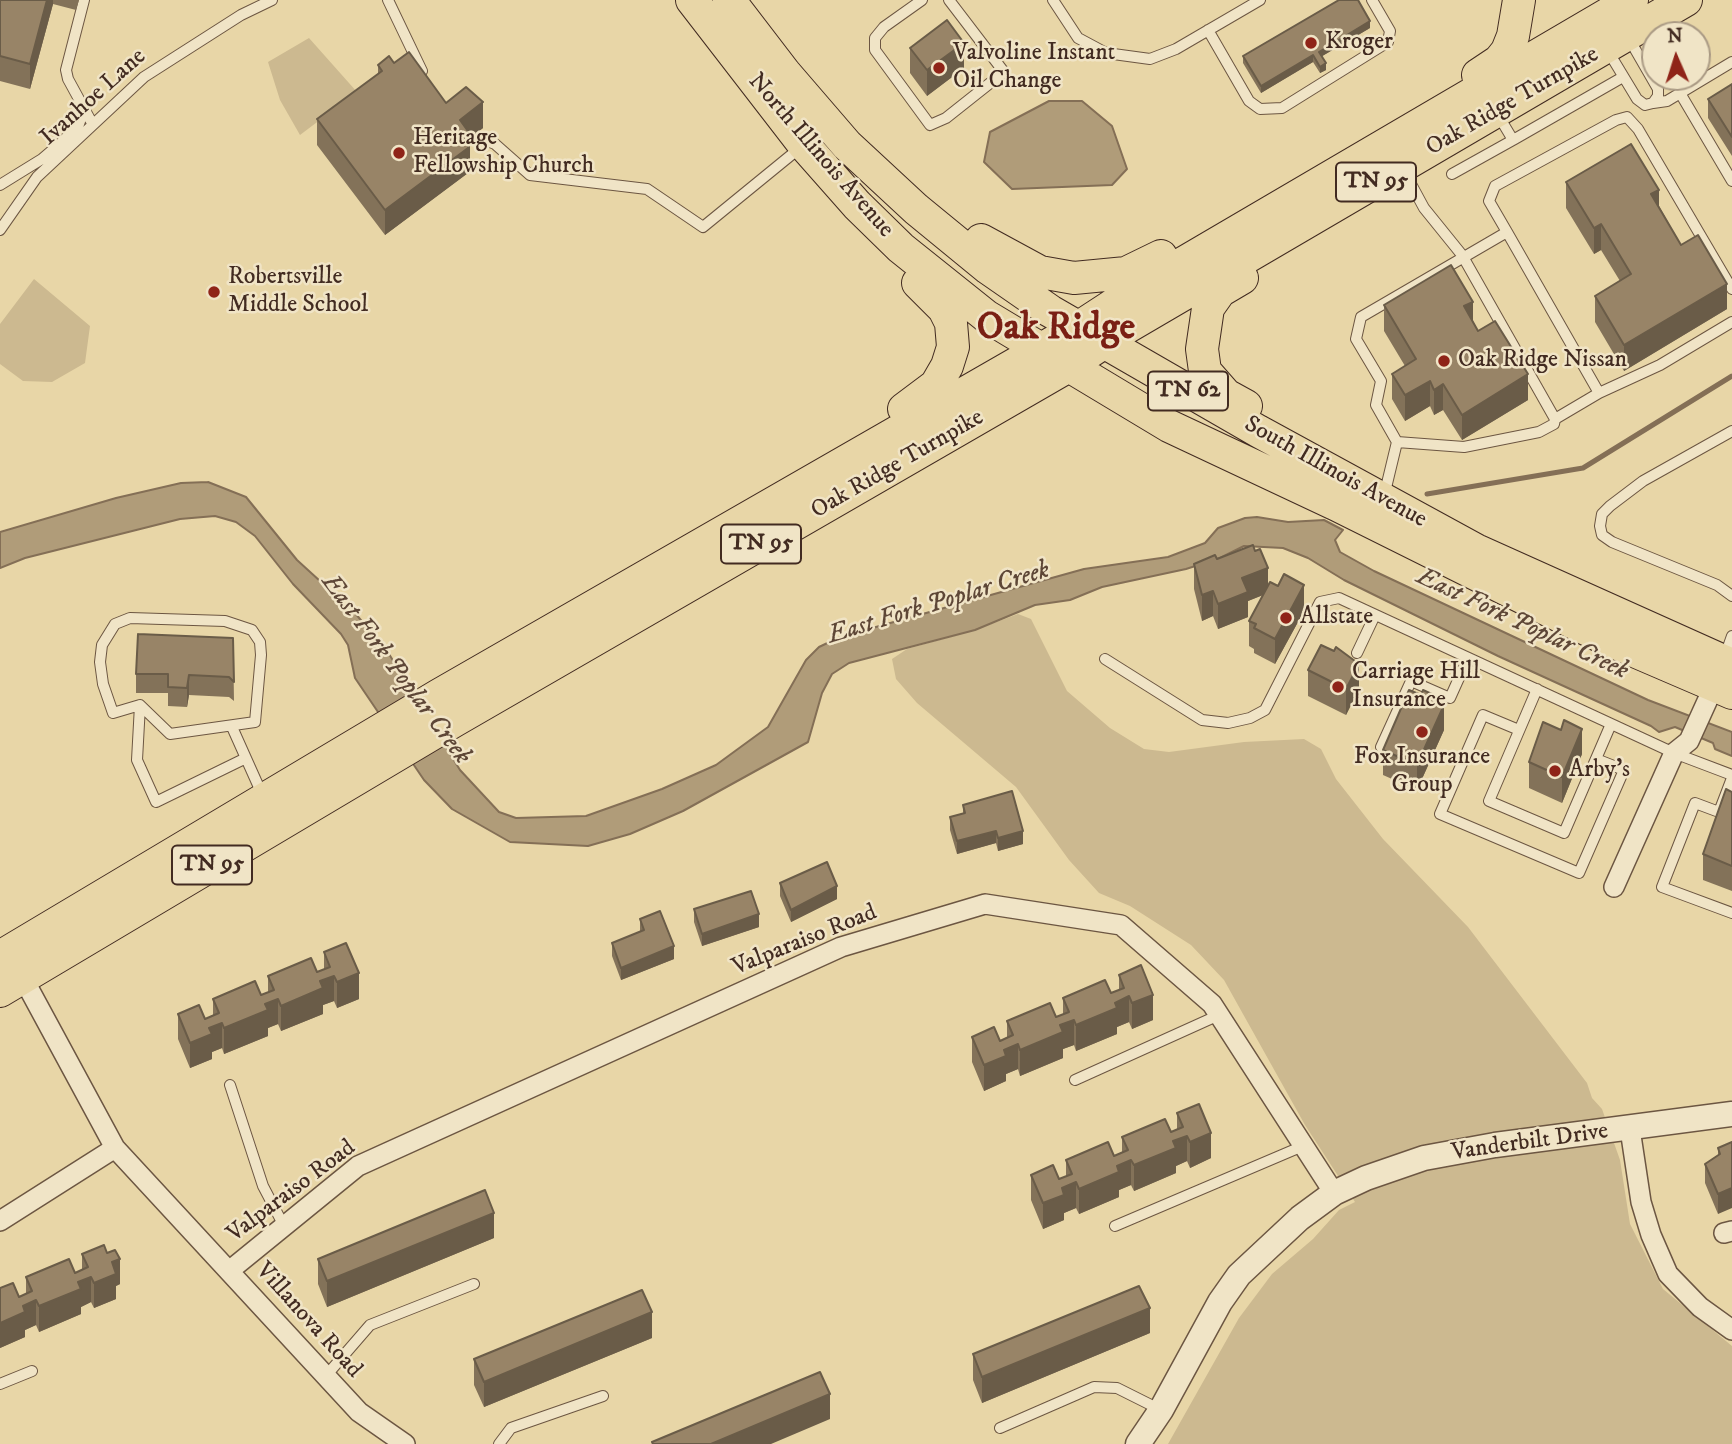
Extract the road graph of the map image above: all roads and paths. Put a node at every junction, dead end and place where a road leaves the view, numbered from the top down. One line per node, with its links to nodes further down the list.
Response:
1 (84, 0): 22 (lane)
2 (272, 0): 23 (lane, Ivanhoe Lane)
3 (388, 0): 17 (lane)
4 (692, 0): 24 (highway, North Illinois Avenue / TN 62)
5 (729, 0): 24 (highway, South Illinois Avenue / TN 62)
6 (746, 0): 24 (highway)
7 (922, 0): 8 (lane)
8 (949, 0)
9 (1053, 0): 15 (lane)
10 (1260, 0): 15 (lane)
11 (1372, 0): 15 (lane)
12 (1519, 0): 27 (highway)
13 (1686, 0): 14 (highway, Oak Ridge Turnpike / TN 95)
14 (1614, 23): 18 (lane); 20 (highway, Oak Ridge Turnpike / TN 95); 21 (lane)
15 (1208, 30)
16 (1732, 62): 19 (lane)
17 (425, 75)
18 (1623, 77): 21 (lane); 26 (lane)
19 (1680, 93): 21 (lane); 31 (lane)
20 (1489, 99): 26 (lane); 27 (highway, Oak Ridge Turnpike / TN 95); 28 (highway, Oak Ridge Turnpike / TN 95)
21 (1653, 103)
22 (84, 110): 23 (lane); 32 (lane, Ivanhoe Lane)
23 (92, 123): 35 (lane, Ivanhoe Lane)
24 (816, 135): 25 (lane); 29 (highway, South Illinois Avenue / TN 62); 34 (highway, North Illinois Avenue / TN 62)
25 (476, 137)
26 (1513, 140): 30 (lane)
27 (1350, 165): 29 (highway); 40 (highway, Oak Ridge Turnpike / TN 95)
28 (1402, 167): 33 (highway, Oak Ridge Turnpike / TN 95); 37 (lane)
29 (875, 171): 40 (highway, South Illinois Avenue / TN 62)
30 (1451, 174)
31 (1732, 181)
32 (0, 185)
33 (1340, 204): 40 (highway, Oak Ridge Turnpike / TN 95); 48 (highway)
34 (857, 205): 41 (highway, North Illinois Avenue / TN 62); 49 (highway)
35 (0, 230)
36 (1507, 232): 37 (lane); 38 (lane); 44 (lane)
37 (1462, 255): 45 (lane); 47 (lane)
38 (1732, 289)
39 (1732, 322): 44 (lane)
40 (1091, 335): 41 (highway, Oak Ridge Turnpike / TN 95); 42 (highway, Oak Ridge Turnpike / TN 95); 48 (highway, South Illinois Avenue / TN 62)
41 (1040, 349): 42 (highway, North Illinois Avenue / TN 62); 49 (highway, Oak Ridge Turnpike / TN 95)
42 (1067, 367): 43 (highway, South Illinois Avenue / TN 62); 53 (highway, Oak Ridge Turnpike / TN 95)
43 (1101, 387): 53 (highway); 57 (highway, South Illinois Avenue / TN 62)
44 (1598, 393): 45 (lane)
45 (1555, 419): 47 (lane)
46 (1732, 431): 51 (lane)
47 (1396, 442): 50 (lane)
48 (1336, 474): 50 (highway, South Illinois Avenue / TN 62)
49 (809, 484): 60 (highway, Oak Ridge Turnpike / TN 95)
50 (1383, 500): 57 (highway, South Illinois Avenue / TN 62)
51 (1732, 596)
52 (1376, 615): 54 (lane); 55 (lane); 56 (lane)
53 (594, 641): 60 (highway, Oak Ridge Turnpike / TN 95)
54 (1357, 653)
55 (1468, 658): 58 (lane); 64 (lane)
56 (1105, 659)
57 (1723, 674): 65 (street)
58 (1537, 690): 61 (lane); 63 (lane)
59 (140, 705): 62 (lane); 62 (lane); 66 (lane)
60 (446, 708): 69 (highway, Oak Ridge Turnpike / TN 95)
61 (1611, 724): 65 (lane); 67 (lane)
62 (232, 727): 66 (lane)
63 (1519, 730): 67 (lane); 67 (lane)
64 (1381, 747)
65 (1682, 747): 68 (lane); 70 (street)
66 (244, 759): 69 (lane)
67 (1596, 759)
68 (1732, 776): 71 (lane)
69 (271, 813): 72 (highway); 73 (highway, Oak Ridge Turnpike / TN 95)
70 (1614, 887)
71 (1732, 913)
72 (0, 957)
73 (12, 984): 80 (street, Villanova Road)
74 (1219, 1015): 75 (lane); 79 (street, Valparaiso Road); 83 (street, Valparaiso Road)
75 (1075, 1080)
76 (230, 1085): 83 (lane)
77 (1732, 1114): 78 (street, Vanderbilt Drive)
78 (1629, 1129): 81 (street, Vanderbilt Drive); 87 (street)
79 (1303, 1146): 81 (street, Valparaiso Road); 84 (lane)
80 (115, 1148): 82 (street); 85 (street, Villanova Road)
81 (1334, 1193): 92 (street, Vanderbilt Drive)
82 (0, 1220)
83 (284, 1226): 85 (street, Valparaiso Road)
84 (1115, 1226)
85 (229, 1271): 89 (street, Villanova Road)
86 (474, 1284): 89 (lane)
87 (1732, 1331)
88 (32, 1371): 90 (lane)
89 (325, 1377): 94 (street, Villanova Road)
90 (0, 1384)
91 (603, 1396): 95 (lane)
92 (1161, 1410): 93 (lane); 96 (street, Vanderbilt Drive)
93 (1000, 1428)
94 (405, 1444)
95 (499, 1444)
96 (1138, 1444)

